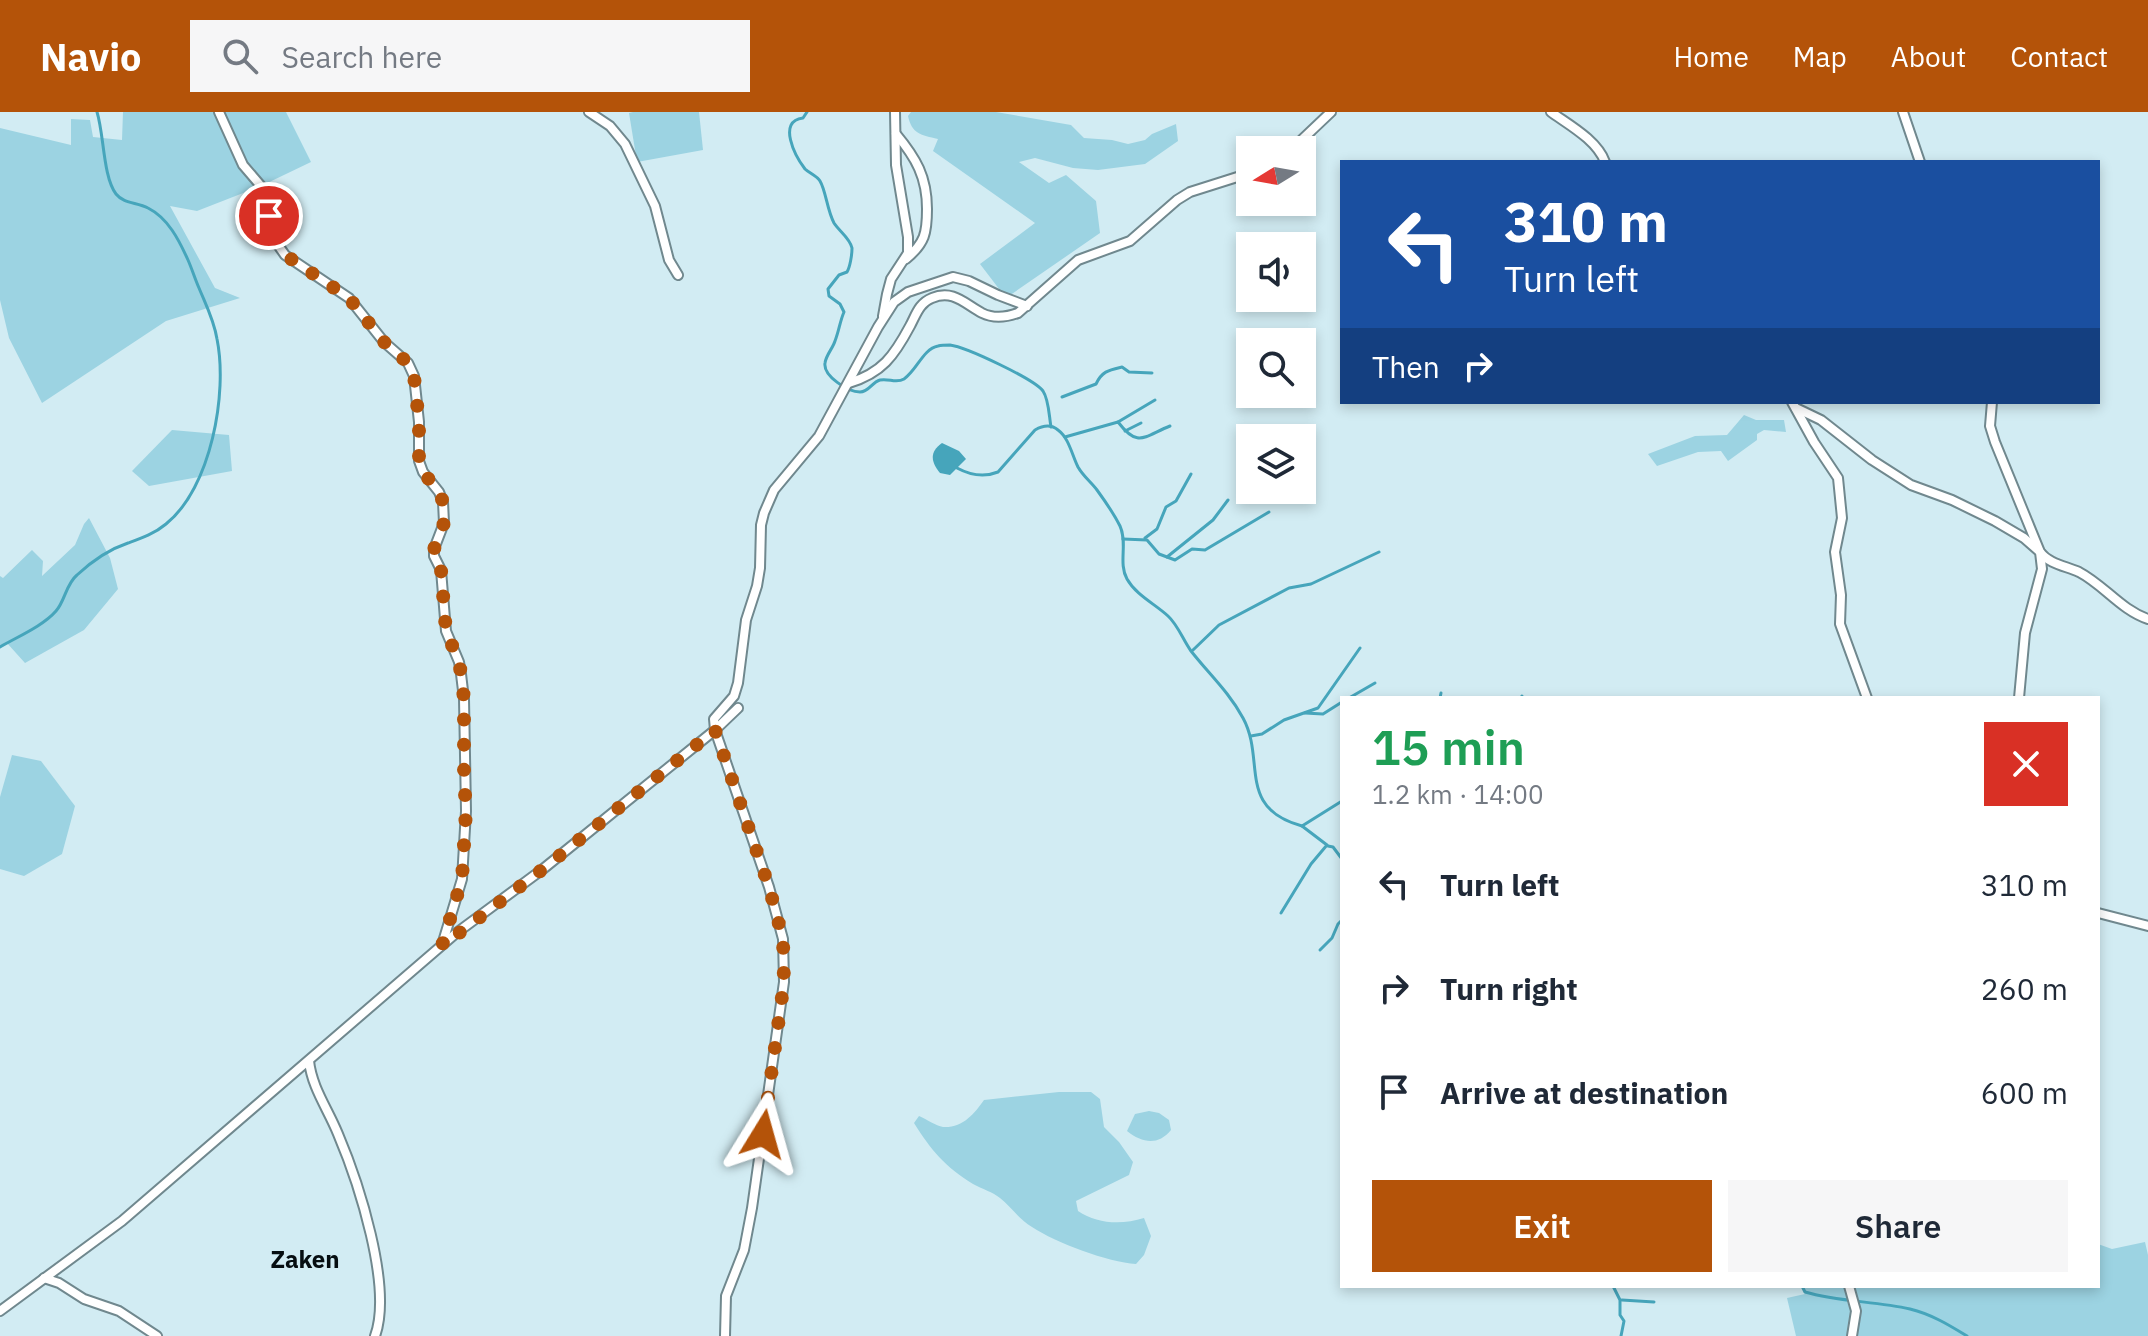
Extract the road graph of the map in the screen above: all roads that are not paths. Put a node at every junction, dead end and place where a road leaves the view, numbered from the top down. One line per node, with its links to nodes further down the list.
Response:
1 (219, 112): 27 (street)
2 (589, 112): 13 (street)
3 (895, 112): 7 (street)
4 (1331, 112): 8 (street)
5 (1551, 112): 9 (street)
6 (1903, 112): 10 (street)
7 (895, 133): 12 (street); 12 (street)
8 (1306, 136)
9 (1604, 160)
10 (1919, 160)
11 (1236, 177): 14 (street)
12 (904, 261): 15 (street)
13 (678, 275)
14 (1027, 306): 15 (street); 16 (street)
15 (883, 319): 16 (street)
16 (848, 384): 24 (street)
17 (1992, 404): 19 (street)
18 (1794, 405): 19 (street); 21 (street)
19 (2040, 552): 20 (street); 22 (street)
20 (2148, 619)
21 (1866, 696)
22 (2019, 696)
23 (738, 708): 24 (street)
24 (715, 730): 27 (street); 34 (street)
25 (2100, 914): 26 (street)
26 (2148, 926)
27 (442, 946): 28 (street)
28 (309, 1061): 29 (street); 33 (street)
29 (44, 1278): 31 (street); 32 (street)
30 (1850, 1288): 35 (street)
31 (0, 1311)
32 (157, 1336)
33 (375, 1336)
34 (725, 1336)
35 (1852, 1336)

